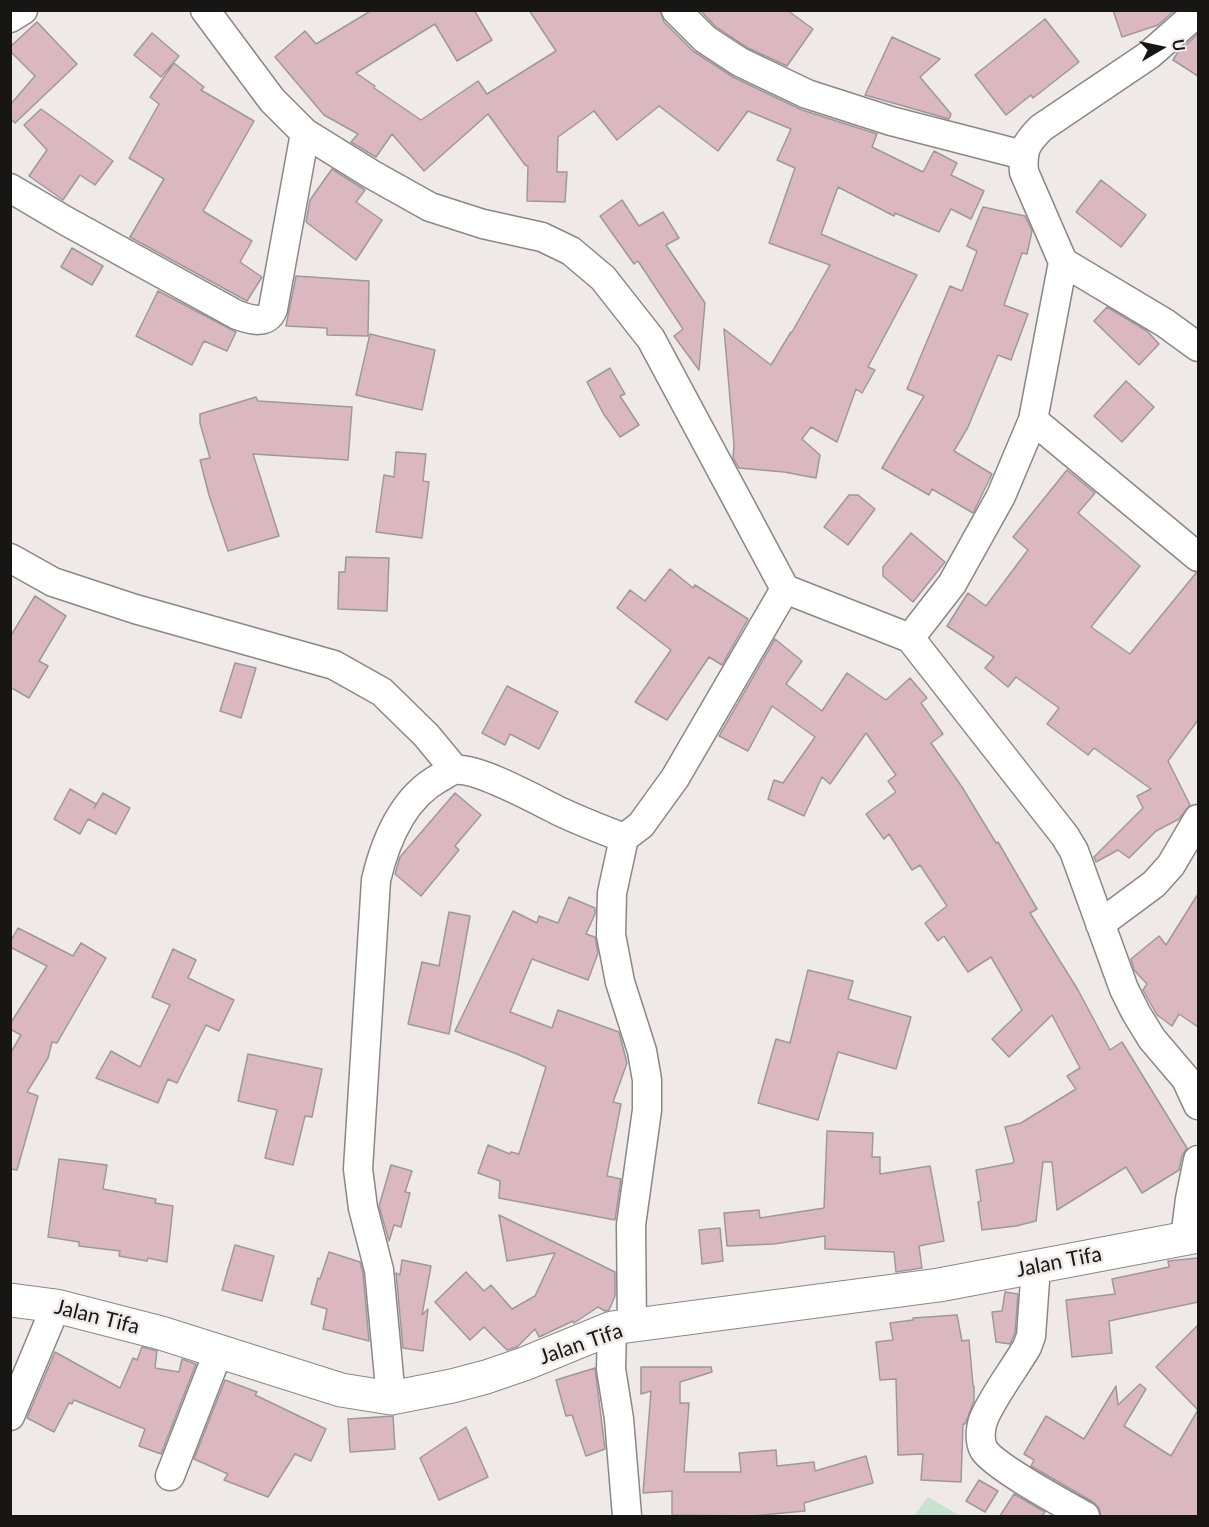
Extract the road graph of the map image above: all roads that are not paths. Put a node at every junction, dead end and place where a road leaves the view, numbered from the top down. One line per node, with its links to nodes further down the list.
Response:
1 (23, 10): 5 (street)
2 (206, 10): 6 (street)
3 (676, 10): 7 (street)
4 (1198, 12): 7 (street)
5 (10, 18)
6 (305, 133): 8 (street); 14 (street)
7 (1023, 155): 9 (street)
8 (10, 188)
9 (1063, 262): 10 (street); 11 (street)
10 (1198, 347)
11 (1033, 420): 12 (street); 15 (street)
12 (1198, 557)
13 (10, 558): 16 (street)
14 (784, 589): 15 (street); 18 (street)
15 (910, 638): 19 (street)
16 (455, 770): 18 (street); 28 (street)
17 (1198, 819): 19 (street)
18 (624, 838): 26 (street)
19 (1101, 924): 20 (street)
20 (1198, 1105)
21 (1198, 1160): 22 (street)
22 (1192, 1237): 23 (street, Jalan Tifa)
23 (1036, 1267): 26 (street, Jalan Tifa); 32 (street)
24 (10, 1300): 25 (street, Jalan Tifa)
25 (56, 1306): 27 (street, Jalan Tifa); 29 (street)
26 (622, 1327): 28 (street, Jalan Tifa); 31 (street)
27 (219, 1350): 28 (street, Jalan Tifa); 30 (street)
28 (392, 1398)
29 (10, 1416)
30 (170, 1476)
31 (627, 1516)
32 (1085, 1516)

